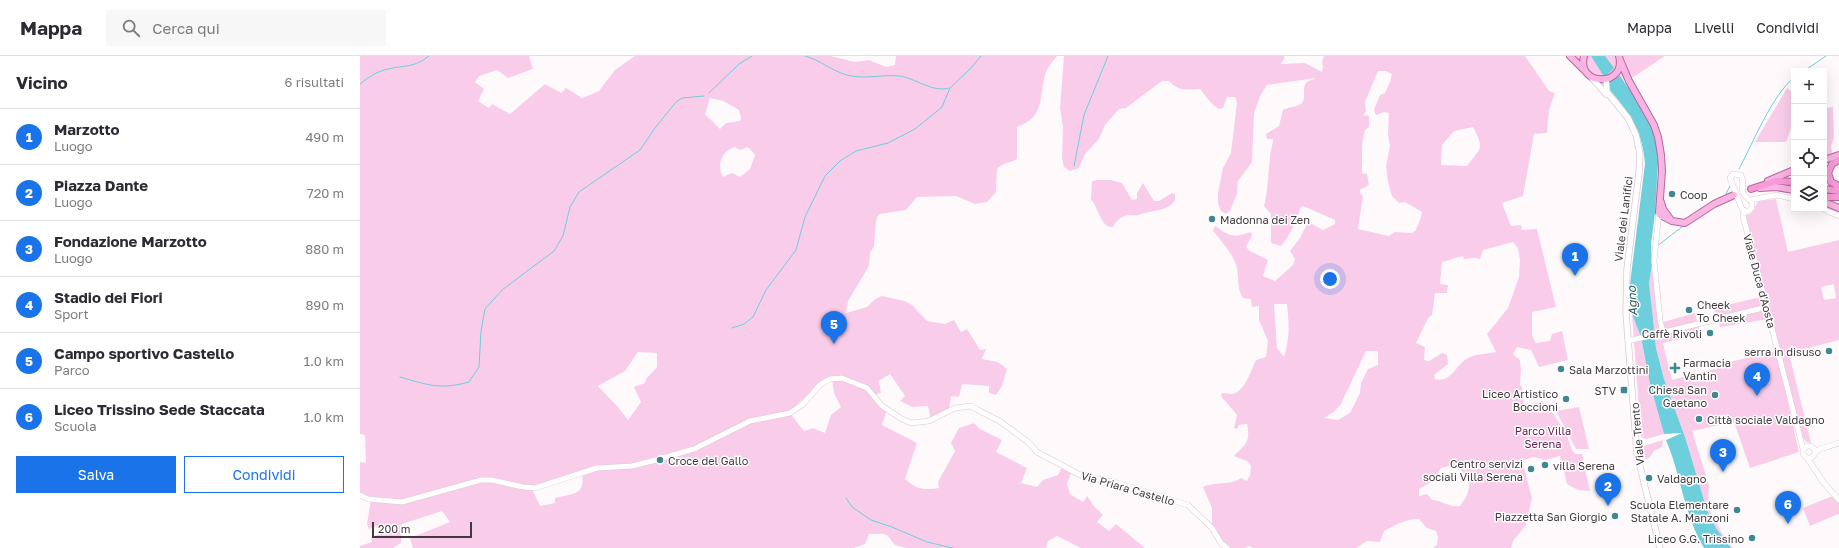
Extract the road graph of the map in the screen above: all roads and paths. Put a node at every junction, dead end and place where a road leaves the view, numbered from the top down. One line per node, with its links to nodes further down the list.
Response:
1 (1570, 56): 5 (main road)
2 (1584, 56): 5 (main road)
3 (1619, 58): 4 (main road); 8 (main road)
4 (1617, 70): 7 (main road); 8 (main road)
5 (1586, 72): 6 (main road)
6 (1591, 77): 7 (main road); 9 (main road, Viale dei Lanifici)
7 (1606, 79): 9 (main road, Viale dei Lanifici)
8 (1629, 81): 21 (main road)
9 (1618, 105): 36 (main road, Viale dei Lanifici)
10 (1839, 155): 11 (main road)
11 (1827, 159)
12 (1839, 160): 15 (highway)
13 (1791, 171): 18 (main road)
14 (1791, 182): 18 (highway)
15 (1839, 186)
16 (1791, 189): 18 (main road)
17 (1827, 189): 19 (highway)
18 (1748, 190)
19 (1839, 190)
20 (1734, 195): 32 (main road)
21 (1660, 196): 30 (main road); 32 (main road)
22 (1827, 197): 23 (highway)
23 (1839, 197)
24 (1791, 198): 25 (street)
25 (1750, 200): 28 (street); 28 (street, Viale Duca d'Aosta)
26 (1827, 203): 27 (main road)
27 (1839, 208)
28 (1744, 211): 34 (street, Viale Duca d'Aosta)
29 (1827, 211): 31 (street)
30 (1659, 212): 32 (main road); 33 (street)
31 (1839, 216)
32 (1669, 220): 33 (street)
33 (1658, 226): 35 (street)
34 (1767, 307): 35 (street); 38 (street, Viale Duca d'Aosta)
35 (1663, 332): 36 (street)
36 (1628, 341): 43 (main road, Viale Trento)
37 (1839, 443): 39 (street)
38 (1804, 446): 39 (street); 39 (street, Viale Duca d'Aosta)
39 (1814, 453): 41 (street)
40 (360, 495): 42 (street, Via Priara Castello)
41 (1839, 500)
42 (1227, 548)
43 (1660, 548)

